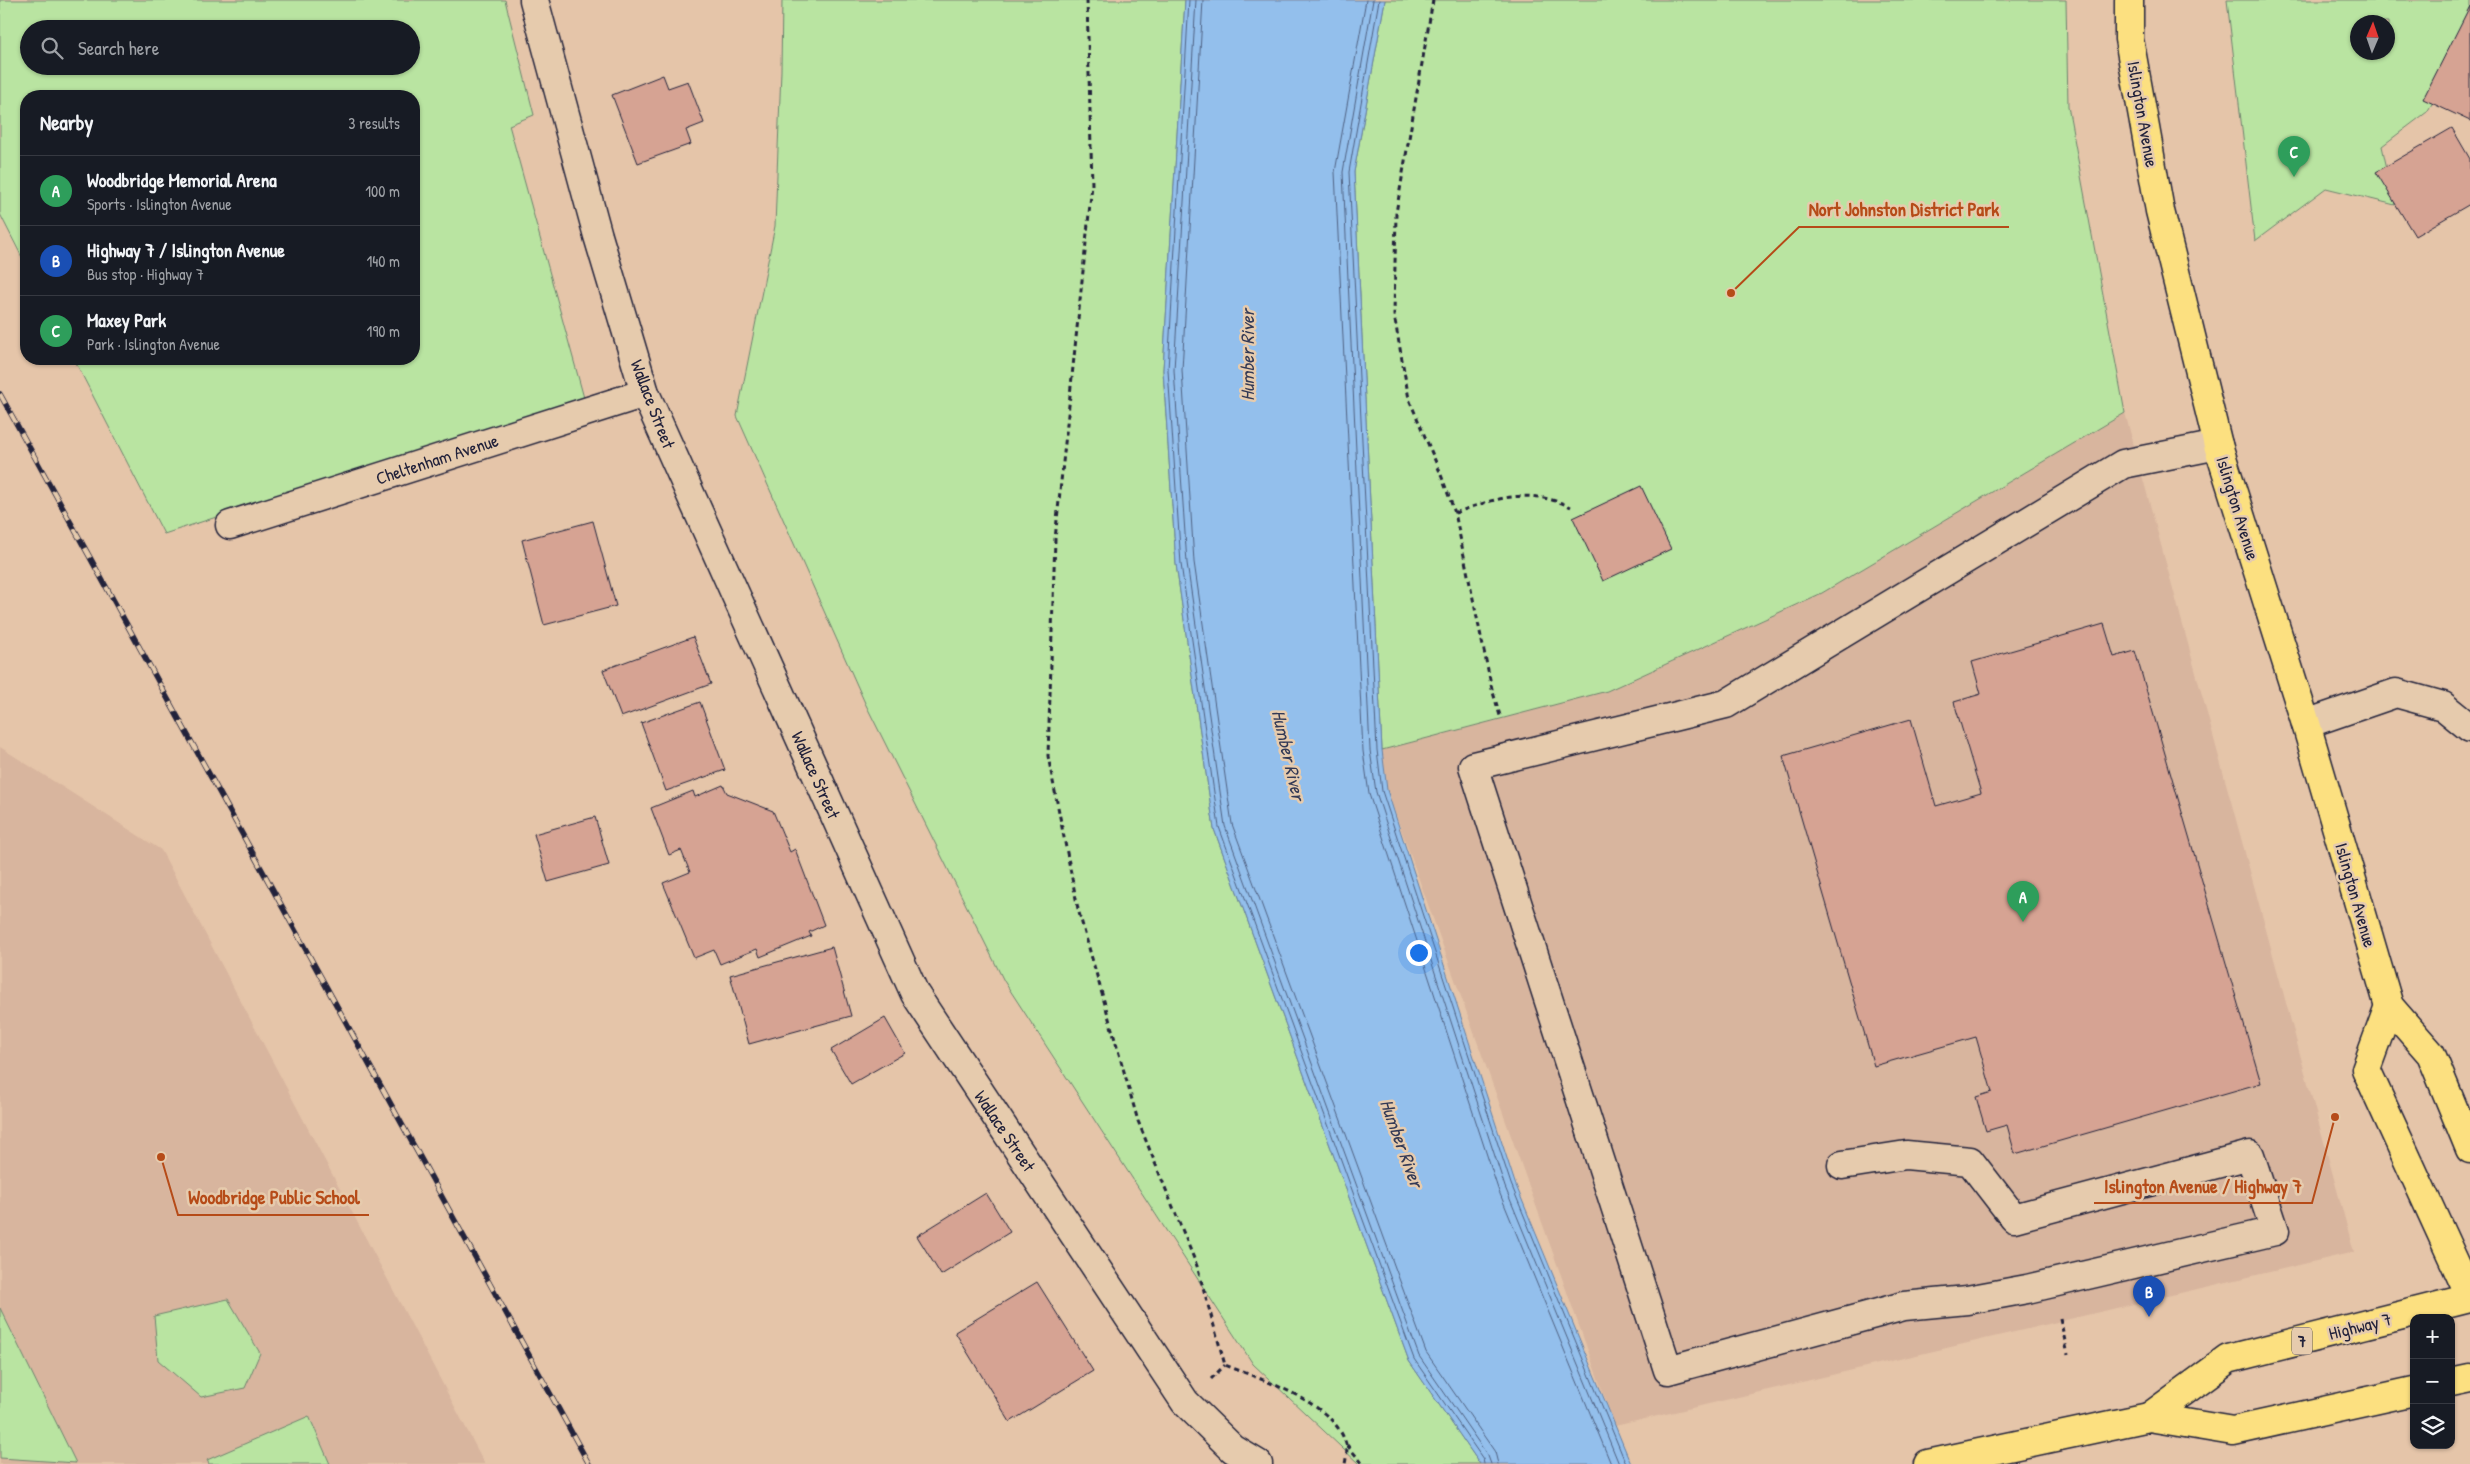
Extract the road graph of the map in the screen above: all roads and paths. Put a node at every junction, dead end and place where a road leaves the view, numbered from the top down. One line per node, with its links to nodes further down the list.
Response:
1 (534, 0): 5 (street, Wallace Street)
2 (1087, 0): 21 (path)
3 (1433, 0): 8 (path)
4 (2129, 0): 6 (main road, Islington Avenue)
5 (645, 393): 9 (street, Cheltenham Avenue); 22 (street, Wallace Street)
6 (2218, 445): 11 (main road, Islington Avenue); 15 (street)
7 (1571, 506): 8 (path)
8 (1454, 513): 10 (path)
9 (230, 525)
10 (1501, 719)
11 (2306, 724): 12 (street); 13 (main road, Islington Avenue)
12 (2470, 728)
13 (2389, 1006): 14 (main road, Islington Avenue); 16 (main road)
14 (2470, 1149)
15 (1842, 1165)
16 (2470, 1297): 20 (main road, Highway 7 / 7)
17 (2470, 1378): 18 (main road)
18 (2455, 1381)
19 (2410, 1391): 20 (main road, Highway 7 / 7)
20 (2149, 1416): 25 (main road, Highway 7 / 7)
21 (1346, 1445): 23 (path); 24 (path)
22 (1258, 1464)
23 (1346, 1464)
24 (1364, 1464)
25 (1928, 1464)

